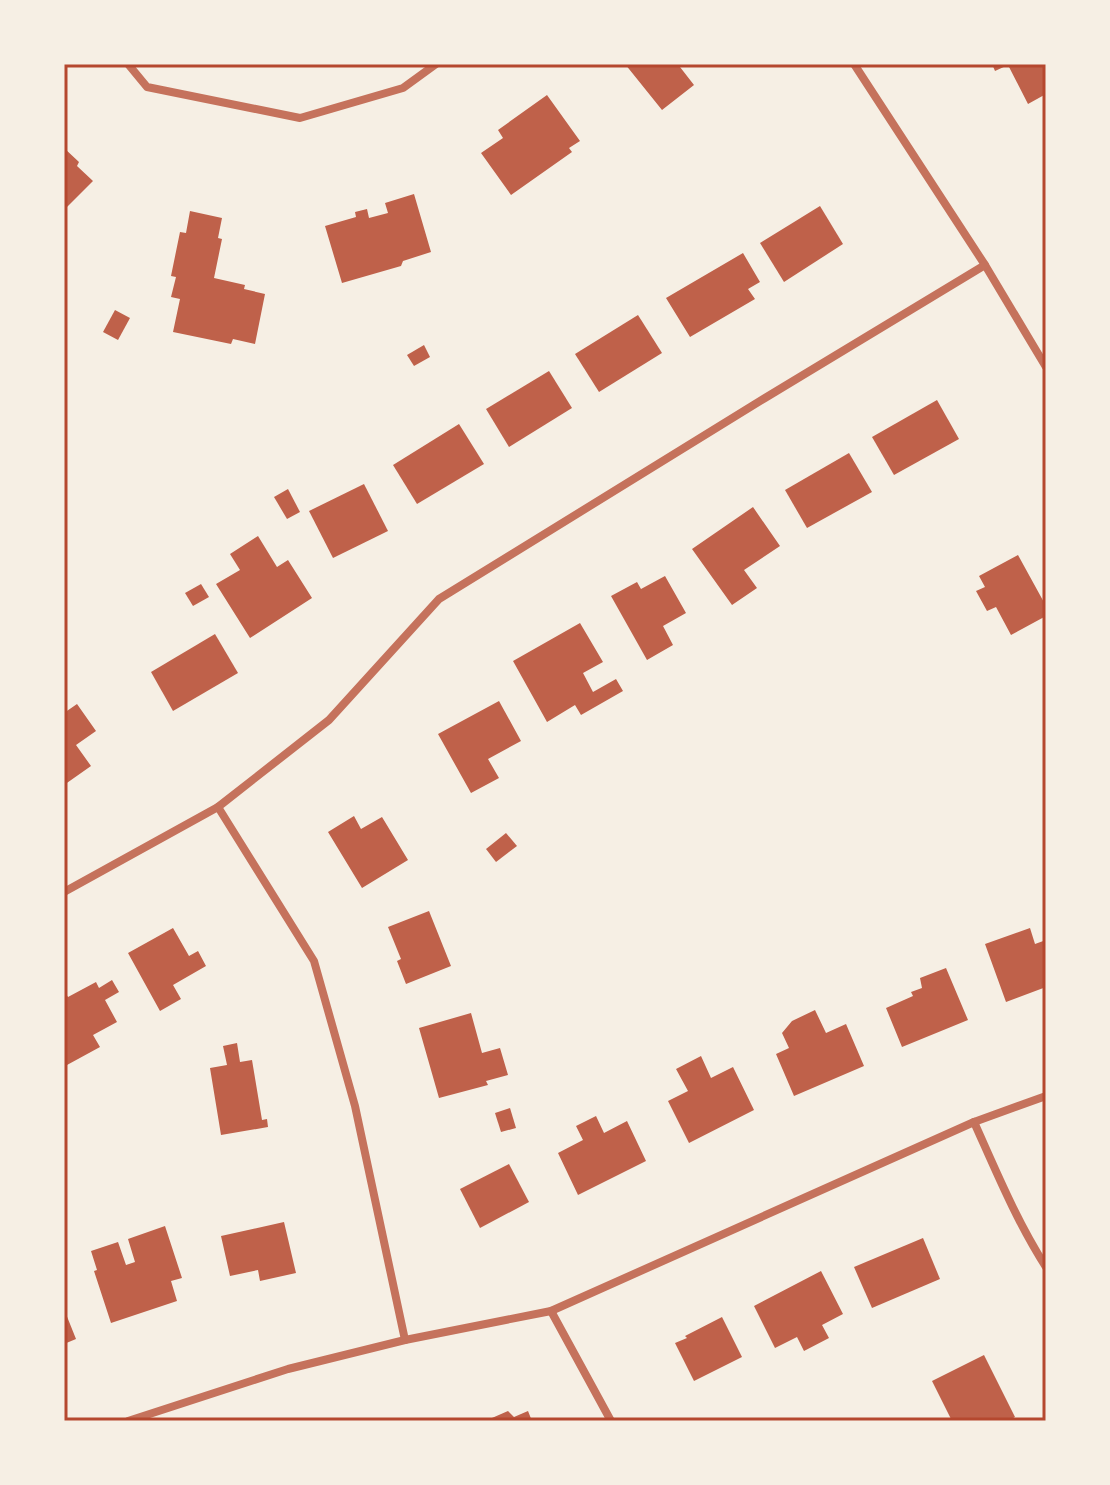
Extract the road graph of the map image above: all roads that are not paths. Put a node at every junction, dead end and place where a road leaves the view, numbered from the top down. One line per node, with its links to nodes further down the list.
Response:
1 (128, 64): 2 (street)
2 (436, 64)
3 (854, 64): 4 (street)
4 (985, 265): 5 (street); 6 (street)
5 (1046, 367)
6 (218, 807): 7 (street); 12 (street)
7 (64, 892)
8 (1046, 1096): 9 (street)
9 (974, 1122): 10 (street); 11 (street)
10 (1046, 1267)
11 (551, 1311): 12 (street); 14 (street)
12 (405, 1340): 13 (street)
13 (128, 1421)
14 (611, 1421)

